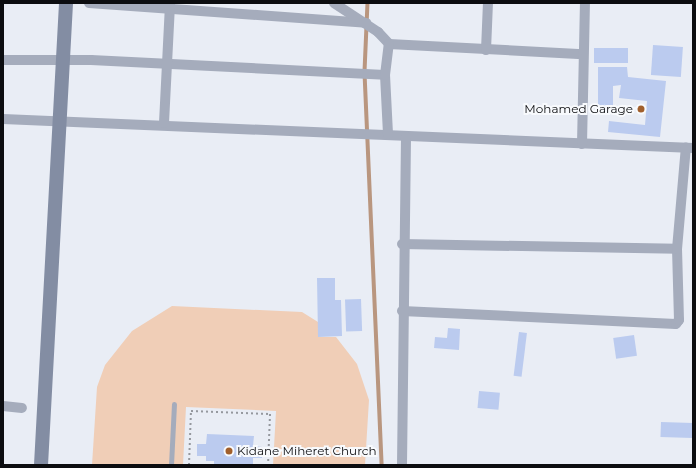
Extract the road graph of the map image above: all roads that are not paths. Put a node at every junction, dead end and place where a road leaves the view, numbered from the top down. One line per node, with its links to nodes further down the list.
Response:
1 (66, 3): 12 (street)
2 (89, 3): 6 (street)
3 (334, 3): 7 (street)
4 (488, 3): 9 (street)
5 (585, 3): 10 (street)
6 (170, 6): 7 (street); 13 (street)
7 (366, 23): 8 (street)
8 (389, 44): 9 (street); 14 (street)
9 (486, 50): 10 (street)
10 (583, 54): 20 (street)
11 (3, 60): 12 (street)
12 (62, 61): 13 (street); 16 (street)
13 (166, 66): 14 (street); 17 (street)
14 (386, 75): 18 (street)
15 (3, 119): 16 (street)
16 (58, 120): 17 (street); 28 (street)
17 (164, 124): 18 (street)
18 (383, 134): 19 (street)
19 (406, 137): 20 (street); 22 (street)
20 (582, 144): 21 (street)
21 (689, 148): 23 (street)
22 (402, 244): 23 (street); 24 (street)
23 (677, 249): 24 (street)
24 (402, 311): 30 (street)
25 (174, 404): 29 (lane)
26 (3, 406): 27 (street)
27 (22, 408)
28 (41, 465)
29 (171, 465)
30 (402, 465)

